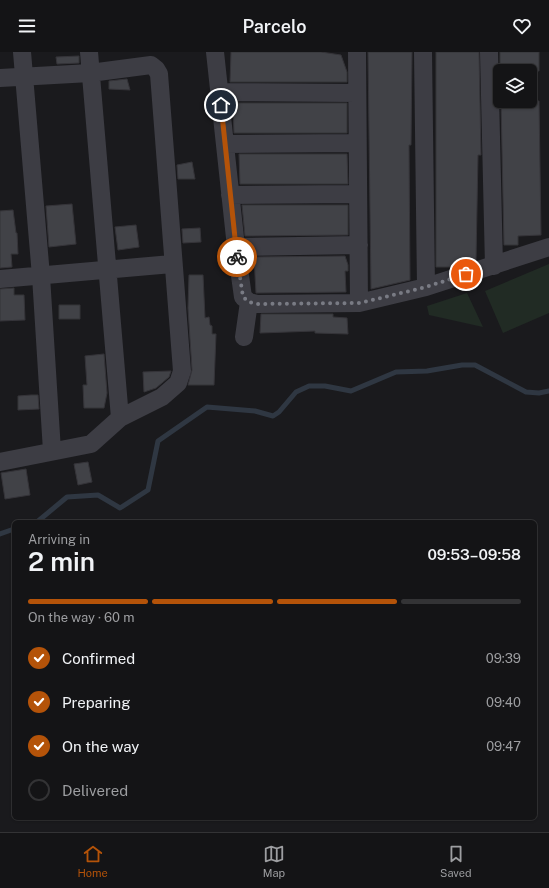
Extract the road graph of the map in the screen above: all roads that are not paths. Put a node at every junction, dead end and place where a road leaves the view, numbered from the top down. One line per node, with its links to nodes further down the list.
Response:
1 (22, 52): 8 (street)
2 (89, 52): 7 (street)
3 (215, 52): 10 (street)
4 (357, 52): 11 (street)
5 (423, 52): 24 (street)
6 (489, 52): 20 (street)
7 (90, 73): 8 (street); 19 (street); 21 (street)
8 (23, 76): 9 (street); 22 (street)
9 (0, 78)
10 (219, 92): 11 (street); 13 (street)
11 (357, 93): 12 (street)
12 (357, 143): 13 (street); 14 (street)
13 (225, 144): 15 (street)
14 (358, 194): 15 (street); 16 (street)
15 (230, 195): 17 (street)
16 (359, 246): 17 (street); 26 (street)
17 (236, 247): 25 (street)
18 (549, 247): 20 (street)
19 (172, 264): 21 (street); 28 (street)
20 (494, 266): 24 (street)
21 (108, 269): 22 (street); 28 (street)
22 (41, 276): 23 (street); 29 (street)
23 (0, 279)
24 (426, 287): 26 (street)
25 (249, 302): 26 (street); 27 (street)
26 (360, 303)
27 (244, 337)
28 (120, 418): 29 (street)
29 (52, 451): 30 (street)
30 (0, 462)

